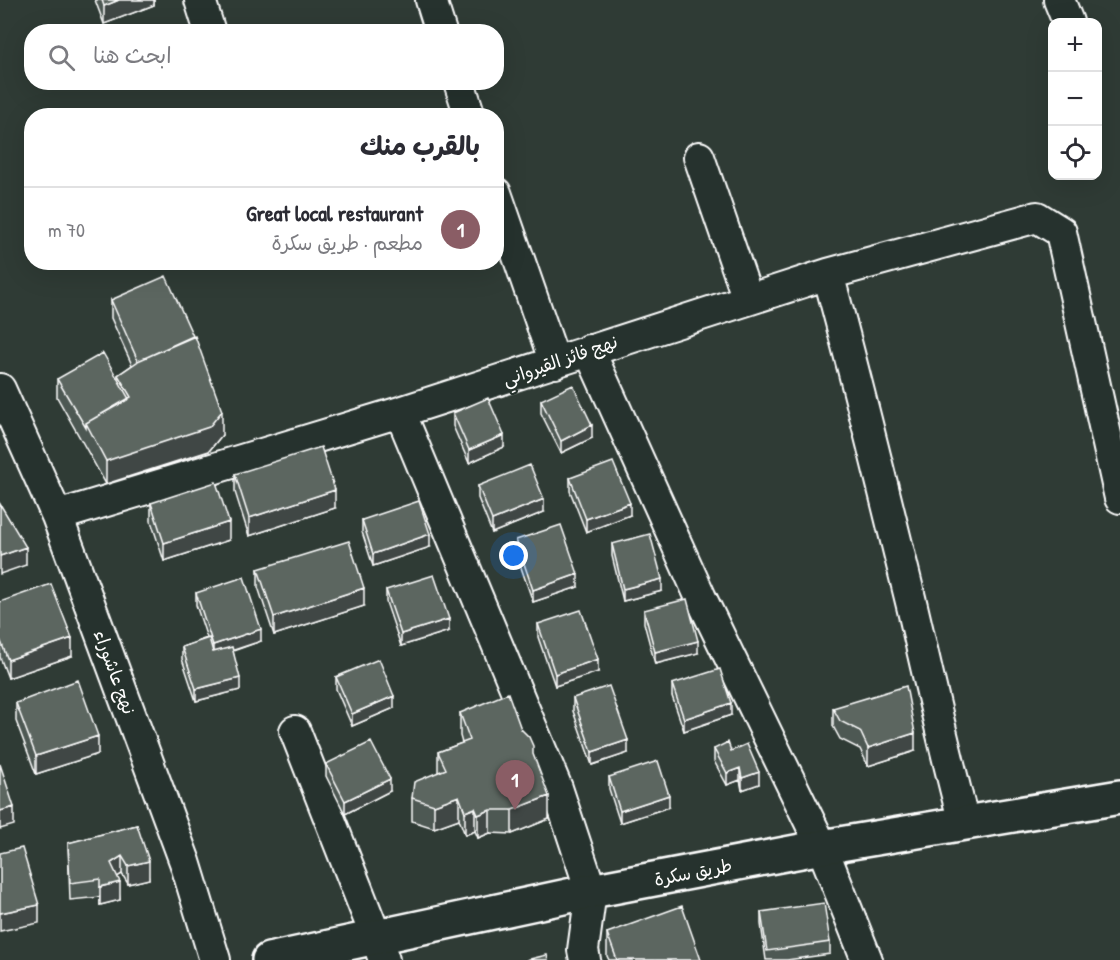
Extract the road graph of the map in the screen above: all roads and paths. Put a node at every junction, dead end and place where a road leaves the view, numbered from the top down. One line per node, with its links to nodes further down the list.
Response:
1 (200, 0): 5 (street)
2 (430, 0): 6 (street)
3 (1059, 0): 4 (street)
4 (1066, 18)
5 (208, 24)
6 (438, 24)
7 (462, 90): 8 (street)
8 (467, 108)
9 (699, 157): 12 (street)
10 (504, 216): 14 (street)
11 (828, 274): 12 (street, نهج فائز القيرواني); 17 (street, نهج فائز القيرواني); 21 (street)
12 (748, 299): 13 (street, نهج فائز القيرواني)
13 (589, 350): 14 (street, نهج فائز القيرواني); 22 (street)
14 (555, 363): 16 (street, نهج فائز القيرواني)
15 (0, 389): 18 (street, نهج عاشوراء)
16 (400, 412): 18 (street, نهج فائز القيرواني); 23 (street)
17 (1120, 498)
18 (57, 516): 25 (street, نهج عاشوراء)
19 (295, 731): 24 (street)
20 (1120, 797): 21 (main road, طريق سكرة)
21 (964, 823): 22 (main road, طريق سكرة)
22 (822, 847): 23 (main road, طريق سكرة); 28 (street)
23 (591, 891): 24 (main road, طريق سكرة); 27 (street)
24 (380, 949): 26 (main road, طريق سكرة)
25 (215, 960)
26 (269, 960)
27 (585, 960)
28 (867, 960)

